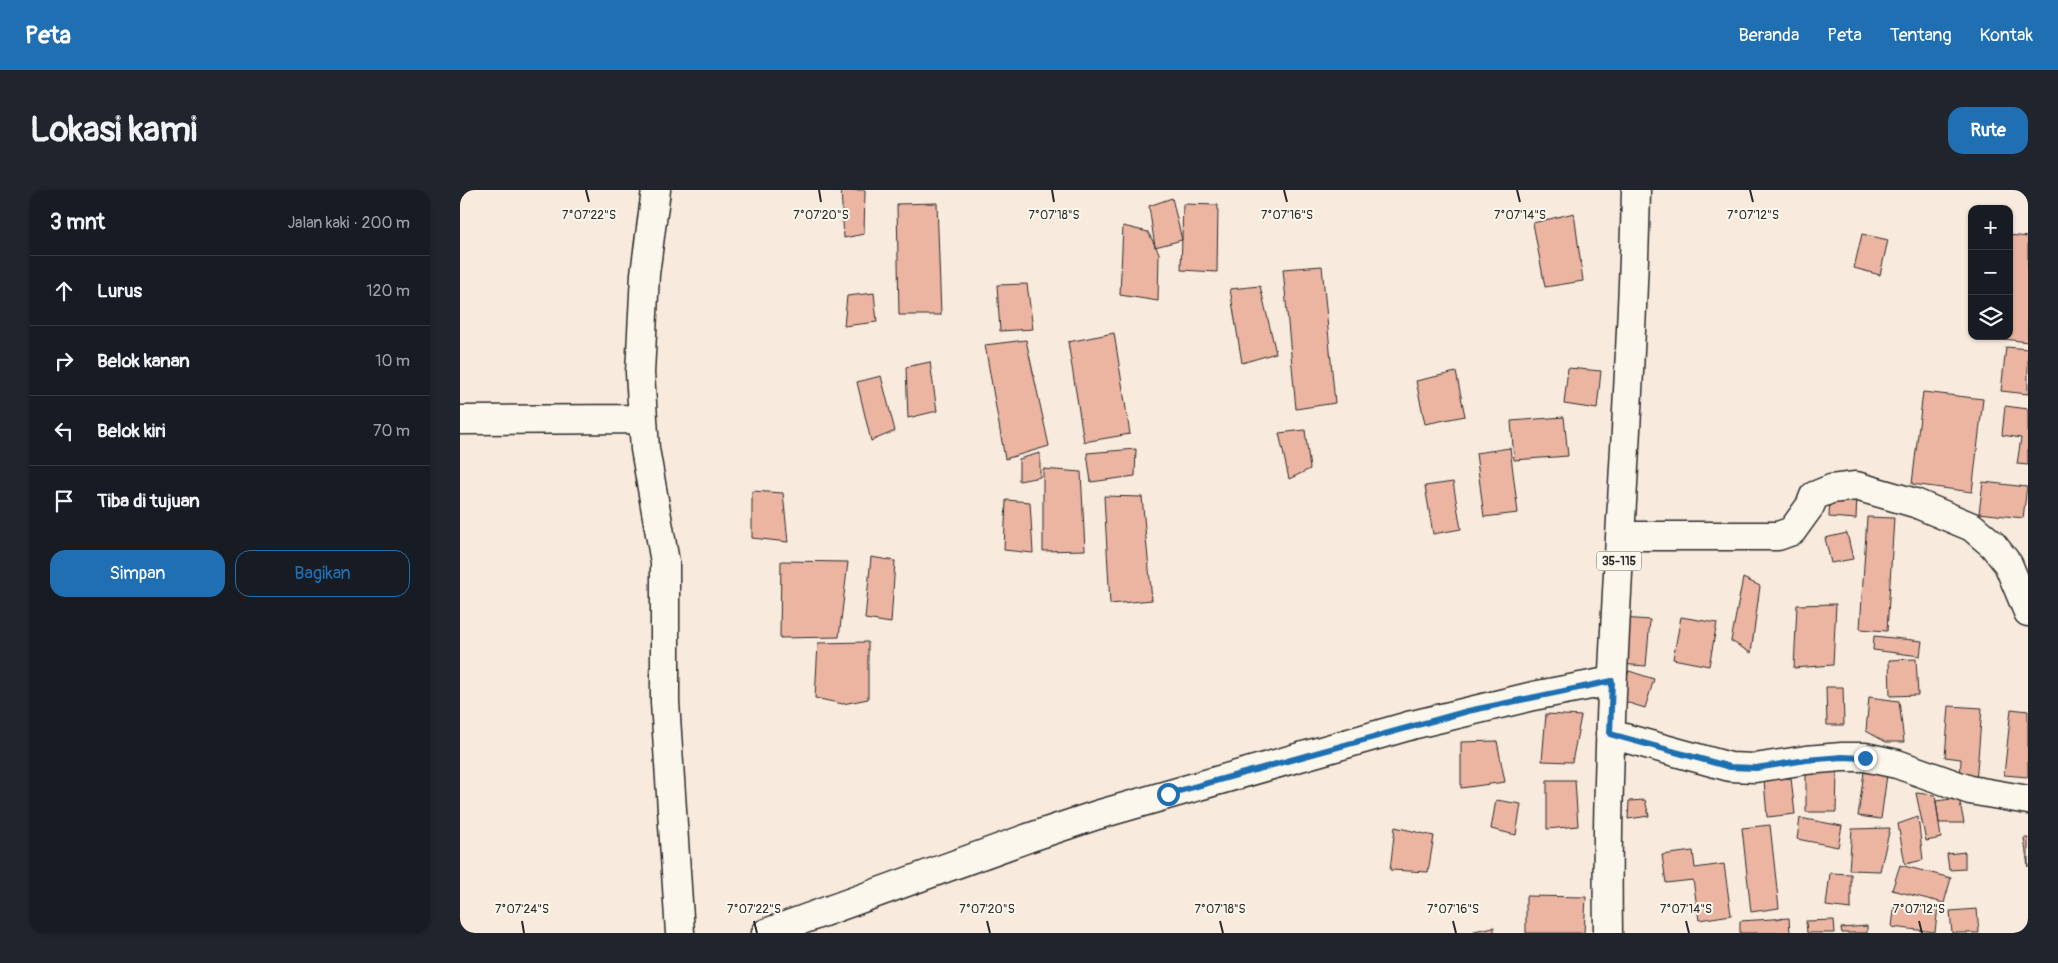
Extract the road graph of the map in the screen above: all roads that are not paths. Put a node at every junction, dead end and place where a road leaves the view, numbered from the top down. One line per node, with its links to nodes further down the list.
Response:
1 (656, 190): 4 (street)
2 (1636, 190): 5 (street, 35-115)
3 (460, 420): 4 (street)
4 (643, 420): 10 (street)
5 (1620, 536): 6 (street); 7 (street, 35-115)
6 (2028, 612)
7 (1612, 681): 8 (street, 35-115); 11 (street)
8 (1610, 734): 9 (street); 12 (street, 35-115)
9 (2028, 800)
10 (680, 933)
11 (766, 933)
12 (1608, 933)

